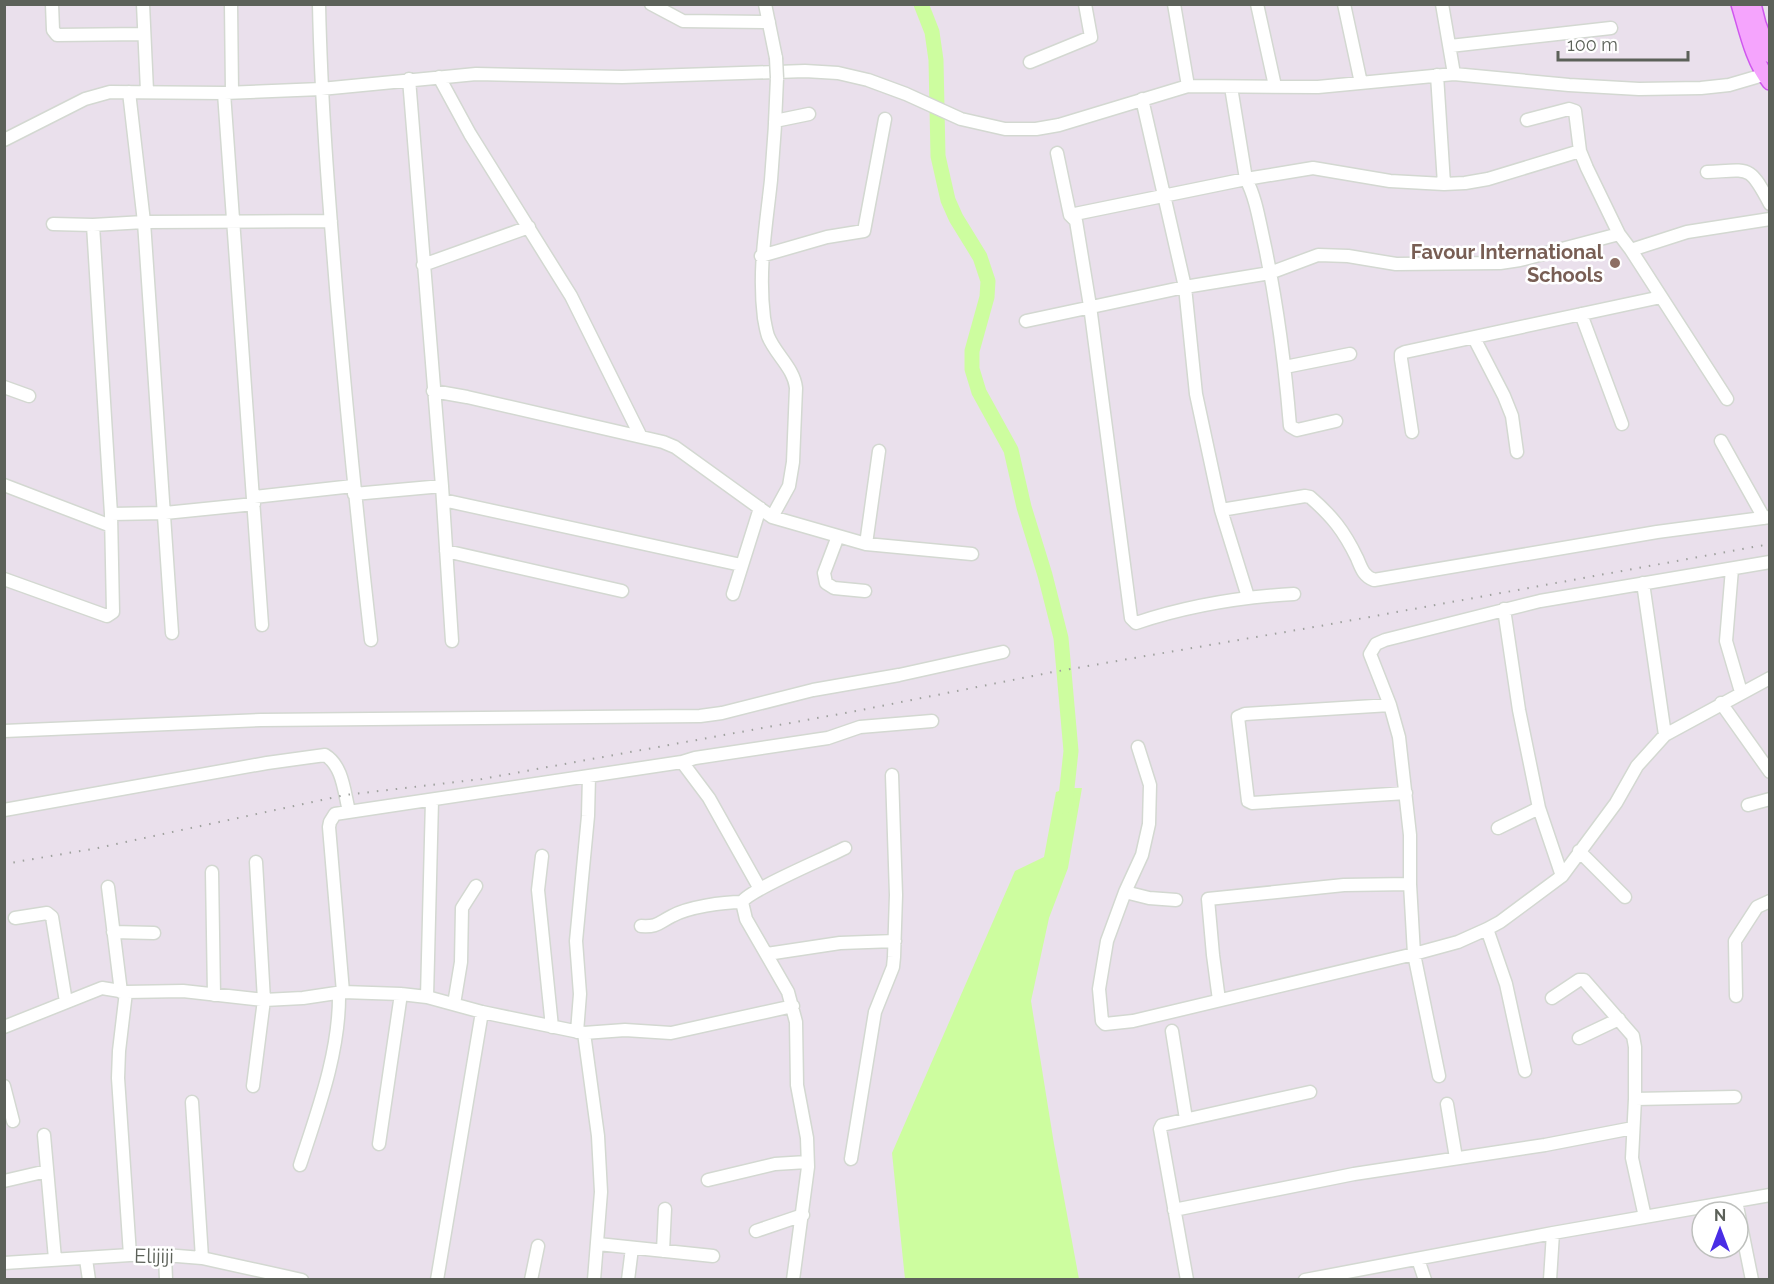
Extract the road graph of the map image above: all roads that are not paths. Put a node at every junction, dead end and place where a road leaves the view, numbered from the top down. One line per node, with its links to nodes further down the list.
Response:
1 (52, 4): 16 (street)
2 (143, 4): 16 (street)
3 (231, 4): 32 (street)
4 (319, 4): 29 (street)
5 (651, 4): 14 (street)
6 (765, 4): 14 (street)
7 (1085, 4): 19 (street)
8 (1174, 4): 26 (street)
9 (1257, 4): 28 (street)
10 (1344, 4): 25 (street)
11 (1442, 4): 17 (street)
12 (1739, 4): 23 (main road)
13 (1753, 4): 18 (main road)
14 (769, 22): 36 (street, bridge)
15 (1611, 28): 17 (street)
16 (144, 34): 30 (street)
17 (1450, 46): 20 (street)
18 (1768, 48)
19 (1030, 62)
20 (1454, 74): 21 (street); 23 (street)
21 (1437, 75): 25 (street); 43 (street)
22 (439, 77): 24 (street); 33 (street); 53 (street)
23 (1768, 77)
24 (409, 79): 29 (street); 57 (street)
25 (1361, 83): 28 (street)
26 (1188, 86): 27 (street); 33 (street)
27 (1231, 87): 28 (street); 42 (street)
28 (1275, 87)
29 (321, 89): 32 (street); 48 (street)
30 (147, 91): 31 (street); 32 (street)
31 (129, 92): 38 (street); 49 (street)
32 (228, 93): 50 (street)
33 (1142, 99): 44 (street)
34 (809, 114): 36 (street)
35 (885, 119): 56 (street)
36 (775, 120): 56 (street)
37 (1527, 120): 39 (street)
38 (4, 140)
39 (1580, 151): 43 (street); 54 (street)
40 (1057, 153): 46 (street)
41 (1707, 172): 45 (street)
42 (1246, 179): 43 (street); 44 (street); 58 (street)
43 (1444, 184)
44 (1163, 197): 46 (street); 59 (street)
45 (1770, 204)
46 (1070, 215): 61 (street)
47 (1770, 219): 55 (street)
48 (331, 221): 50 (street); 80 (street)
49 (144, 222): 50 (street); 52 (street); 85 (street)
50 (233, 222): 82 (street)
51 (53, 224): 52 (street)
52 (93, 225): 88 (street)
53 (529, 227): 57 (street); 74 (street)
54 (1619, 234): 55 (street); 58 (street)
55 (1631, 250): 60 (street)
56 (761, 256): 86 (street)
57 (423, 265): 68 (street)
58 (1270, 273): 59 (street); 66 (street)
59 (1185, 287): 61 (street); 84 (street)
60 (1661, 297): 62 (street); 70 (street)
61 (1090, 306): 63 (street); 102 (street)
62 (1581, 314): 64 (street); 72 (street)
63 (1026, 321)
64 (1474, 338): 73 (street); 77 (street)
65 (1350, 354): 66 (street)
66 (1285, 367): 71 (street)
67 (4, 387): 69 (street)
68 (433, 391): 74 (street); 79 (street)
69 (29, 396)
70 (1727, 399)
71 (1336, 421)
72 (1622, 424)
73 (1412, 432)
74 (640, 435): 83 (street)
75 (1721, 441): 87 (street)
76 (879, 451): 90 (street)
77 (1517, 452)
78 (4, 485): 88 (street)
79 (442, 486): 80 (street); 81 (street)
80 (354, 490): 82 (street); 106 (street)
81 (443, 500): 91 (street); 94 (street)
82 (254, 501): 85 (street); 104 (street)
83 (760, 508): 86 (street); 94 (street)
84 (1221, 510): 87 (street); 102 (street)
85 (165, 513): 88 (street); 105 (street)
86 (772, 517): 89 (street)
87 (1767, 518)
88 (111, 520): 96 (street)
89 (837, 536): 90 (street); 99 (street)
90 (866, 544): 92 (street)
91 (446, 551): 98 (street); 107 (street)
92 (972, 554)
93 (1770, 562): 95 (street)
94 (741, 565): 100 (street)
95 (1732, 569): 97 (street); 110 (street)
96 (4, 579)
97 (1644, 584): 103 (street); 115 (street)
98 (622, 591)
99 (865, 591)
100 (733, 594)
101 (1294, 594): 102 (street)
102 (1248, 597)
103 (1504, 609): 112 (street); 125 (street)
104 (262, 625)
105 (172, 633)
106 (371, 640)
107 (452, 641)
108 (1004, 652): 114 (street)
109 (1770, 678): 110 (street)
110 (1741, 692): 111 (street)
111 (1721, 703): 115 (street); 118 (street)
112 (1390, 705): 121 (street); 121 (street)
113 (932, 721): 117 (street)
114 (4, 731)
115 (1665, 735): 130 (street)
116 (1138, 747): 139 (street)
117 (682, 762): 120 (street); 138 (street)
118 (1770, 772)
119 (892, 775): 149 (street)
120 (589, 776): 123 (street); 169 (street)
121 (1406, 794): 135 (street)
122 (1770, 799): 124 (street)
123 (432, 800): 127 (street); 157 (street)
124 (1748, 805)
125 (1539, 808): 128 (street); 134 (street)
126 (4, 810): 127 (street)
127 (349, 811): 153 (street)
128 (1498, 828)
129 (845, 849): 138 (street)
130 (1579, 851): 134 (street); 140 (street)
131 (543, 856): 167 (street)
132 (256, 862): 159 (street)
133 (213, 872): 155 (street)
134 (1562, 876): 146 (street)
135 (1410, 884): 151 (street); 160 (street)
136 (476, 886): 162 (street)
137 (108, 887): 147 (street)
138 (760, 889): 143 (street)
139 (1125, 892): 141 (street); 160 (street)
140 (1624, 897)
141 (1176, 900)
142 (1770, 901): 156 (street)
143 (742, 902): 145 (street); 150 (street)
144 (15, 918): 161 (street)
145 (641, 926)
146 (1487, 929): 151 (street); 171 (street)
147 (114, 932): 148 (street); 152 (street)
148 (153, 933)
149 (895, 941): 150 (street); 186 (street)
150 (767, 954): 163 (street)
151 (1414, 954): 160 (street); 172 (street)
152 (123, 992): 155 (street); 161 (street); 205 (street)
153 (341, 992): 154 (street); 159 (street); 188 (street)
154 (401, 994): 157 (street); 184 (street)
155 (214, 995): 159 (street)
156 (1736, 996)
157 (427, 997): 162 (street)
158 (1552, 998): 165 (street)
159 (264, 1000): 174 (street)
160 (1219, 1000)
161 (66, 1002): 166 (street)
162 (454, 1004): 164 (street)
163 (793, 1006): 169 (street); 187 (street)
164 (482, 1012): 167 (street); 217 (street)
165 (1619, 1018): 170 (street); 177 (street)
166 (4, 1027)
167 (552, 1027): 169 (street)
168 (1172, 1032): 180 (street)
169 (581, 1033): 201 (street)
170 (1579, 1038)
171 (1525, 1071)
172 (1439, 1076)
173 (4, 1086): 181 (street)
174 (253, 1086)
175 (1310, 1092): 180 (street)
176 (1735, 1097): 177 (street)
177 (1635, 1099): 182 (street)
178 (192, 1102): 208 (street)
179 (1447, 1104): 185 (street)
180 (1186, 1119): 196 (street)
181 (13, 1121)
182 (1633, 1128): 185 (street); 198 (street)
183 (44, 1135): 189 (street)
184 (379, 1144)
185 (1456, 1158): 196 (street)
186 (851, 1160)
187 (807, 1162): 190 (street); 197 (street)
188 (300, 1165)
189 (47, 1171): 191 (street); 209 (street)
190 (708, 1180)
191 (4, 1181)
192 (1770, 1195): 193 (street)
193 (1742, 1200)
194 (665, 1209): 204 (street)
195 (1690, 1209): 198 (street)
196 (1174, 1210): 222 (street)
197 (802, 1215): 199 (street); 221 (street)
198 (1644, 1217): 200 (street)
199 (756, 1231)
200 (1553, 1233): 211 (street); 225 (street)
201 (598, 1244): 203 (street); 219 (street)
202 (538, 1246): 218 (street)
203 (632, 1248): 204 (street); 220 (street)
204 (663, 1251): 207 (street)
205 (130, 1255): 206 (street, Elijiji); 210 (street, Elijiji)
206 (165, 1255): 208 (street, Elijiji); 215 (street)
207 (714, 1256)
208 (202, 1258): 216 (street, Elijiji)
209 (55, 1259): 210 (street, Elijiji); 213 (street, Elijiji)
210 (86, 1259): 214 (street)
211 (1418, 1259): 223 (street); 224 (street)
212 (1748, 1260): 226 (street)
213 (4, 1263)
214 (89, 1280)
215 (166, 1280)
216 (302, 1280)
217 (437, 1280)
218 (531, 1280)
219 (594, 1280)
220 (628, 1280)
221 (793, 1280)
222 (1187, 1280)
223 (1305, 1280)
224 (1425, 1280)
225 (1550, 1280)
226 (1752, 1280)

